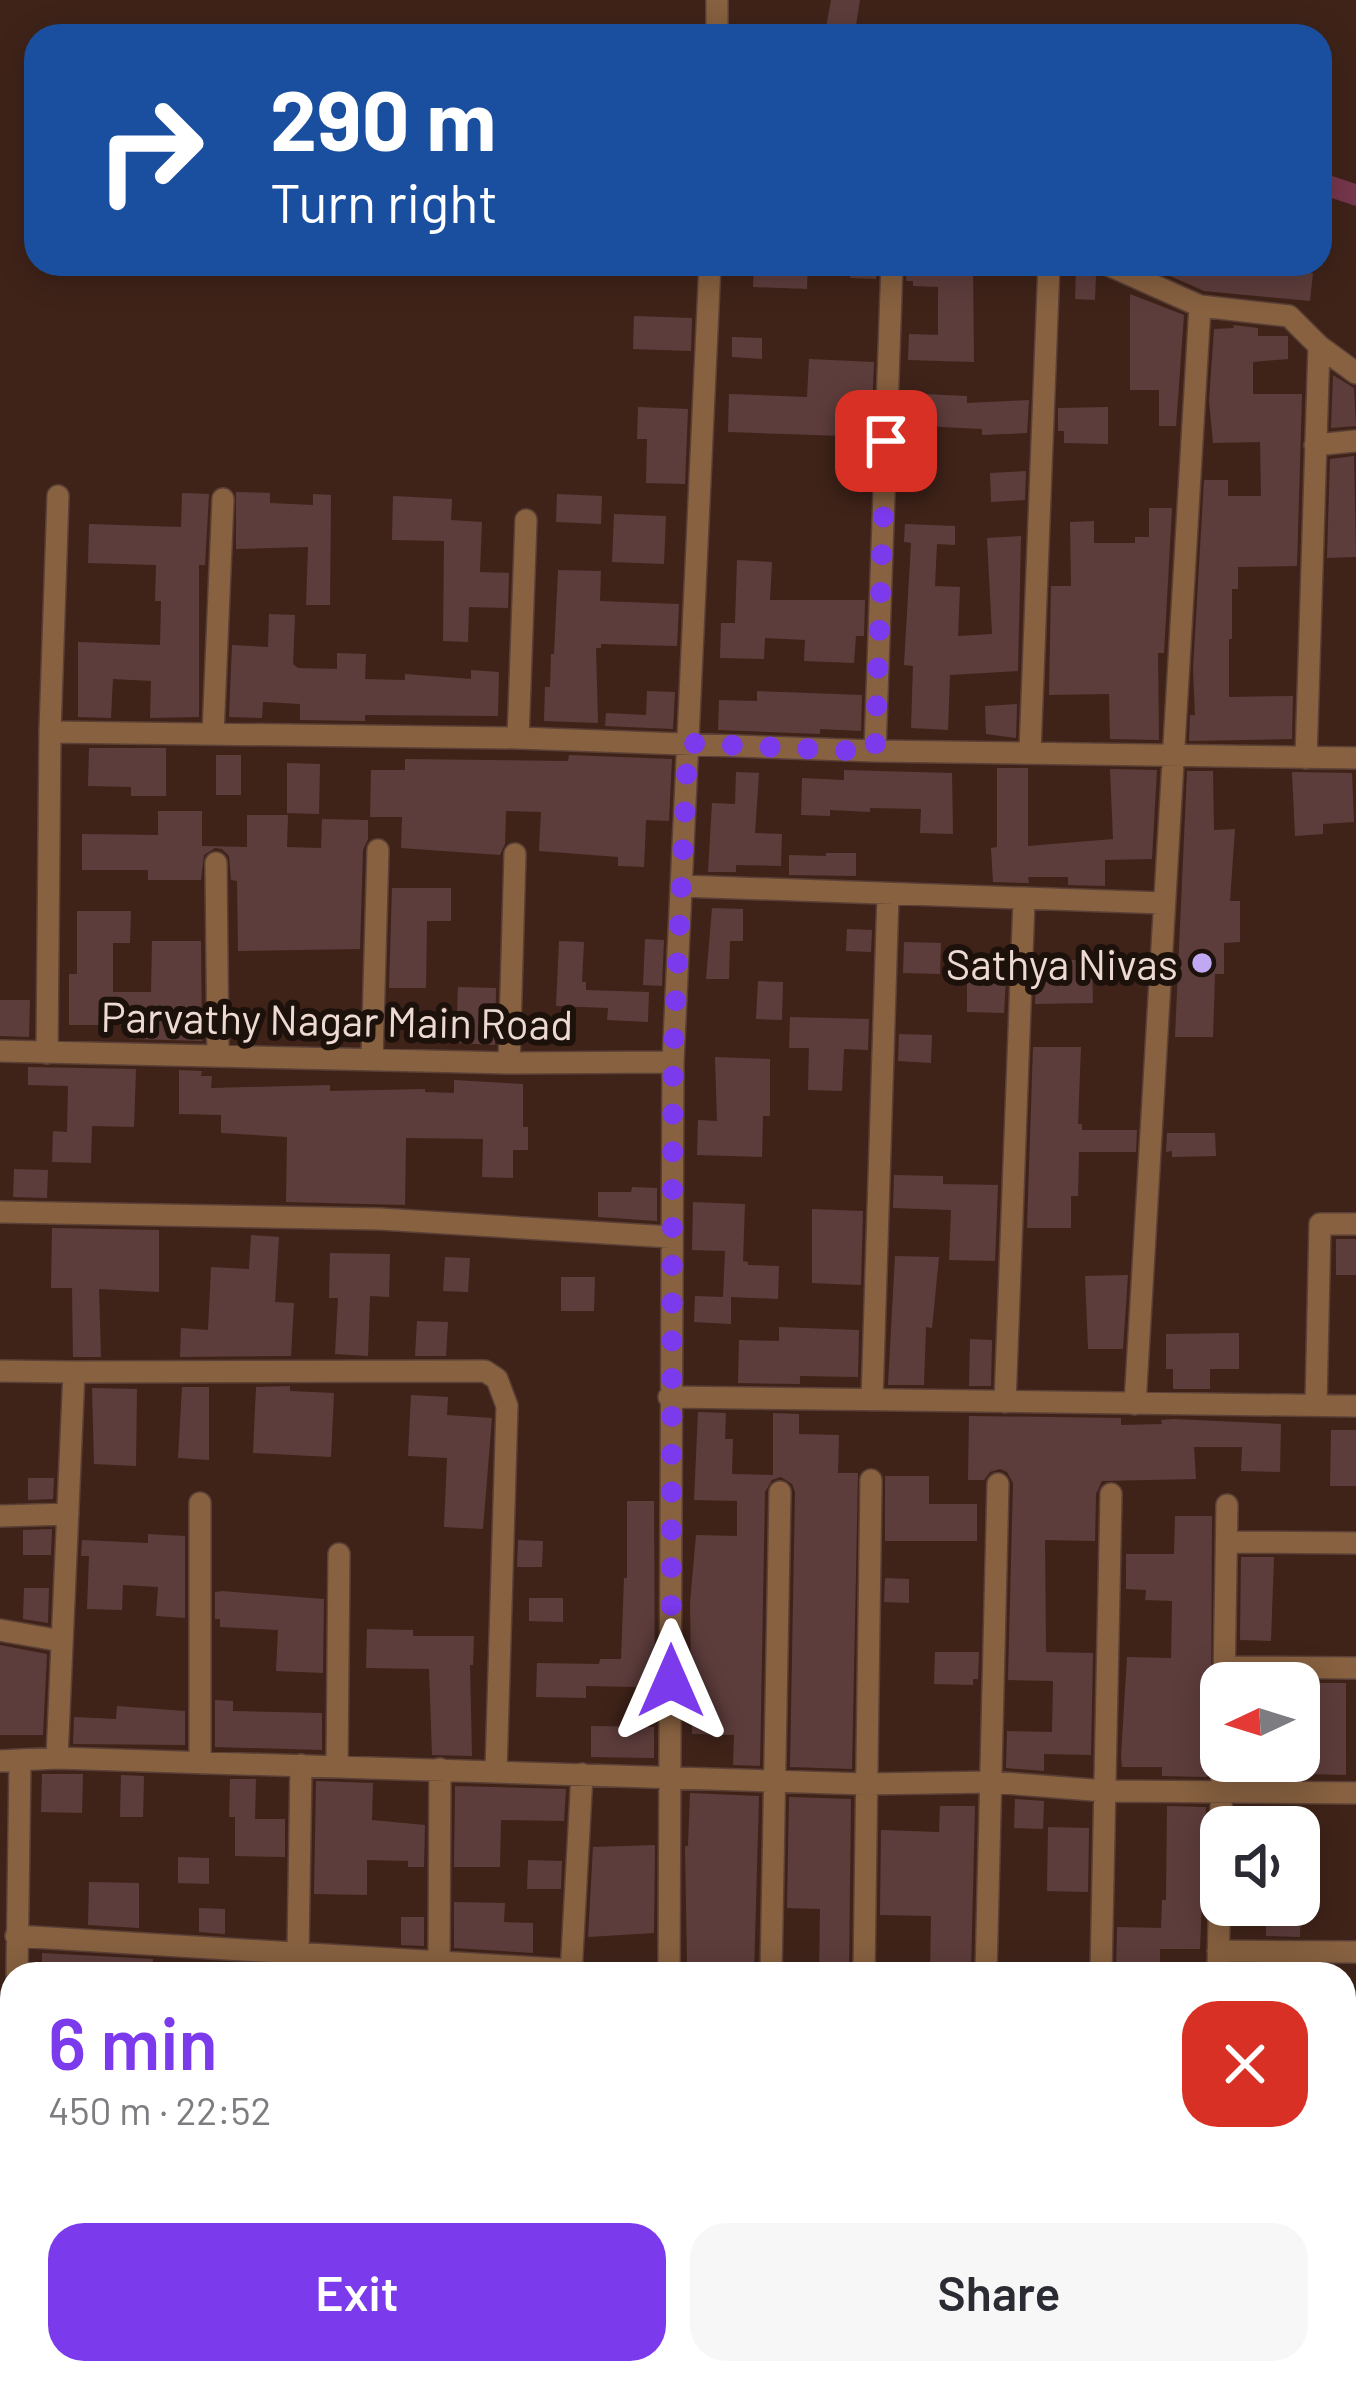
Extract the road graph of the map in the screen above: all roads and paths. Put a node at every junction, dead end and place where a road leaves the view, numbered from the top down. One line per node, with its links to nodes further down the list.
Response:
1 (709, 276): 16 (street)
2 (892, 276): 18 (street)
3 (1049, 276): 17 (street)
4 (1133, 276): 5 (street)
5 (1200, 306): 6 (street); 19 (street)
6 (1319, 346): 7 (street); 9 (street)
7 (1356, 373)
8 (1356, 441): 9 (street)
9 (1315, 446): 20 (street)
10 (58, 496): 13 (street)
11 (224, 499): 14 (street)
12 (526, 520): 15 (street)
13 (50, 732): 14 (street); 30 (street)
14 (213, 734): 15 (street)
15 (518, 738): 16 (street)
16 (688, 743): 18 (street); 25 (street)
17 (1030, 751): 18 (street); 19 (street)
18 (875, 752)
19 (1170, 753): 20 (street); 28 (street)
20 (1306, 758): 21 (street)
21 (1356, 758)
22 (378, 850): 32 (street)
23 (515, 854): 34 (street)
24 (216, 863): 31 (street)
25 (681, 886): 26 (street); 33 (street)
26 (888, 895): 27 (street); 41 (street)
27 (1024, 901): 28 (street); 42 (street)
28 (1162, 903): 43 (street)
29 (0, 1051): 30 (street, Parvathy Nagar Main Road)
30 (47, 1053): 31 (street, Parvathy Nagar Main Road)
31 (218, 1056): 32 (street, Parvathy Nagar Main Road)
32 (372, 1059): 34 (street, Parvathy Nagar Main Road)
33 (673, 1061): 34 (street, Parvathy Nagar Main Road); 37 (street)
34 (509, 1063)
35 (0, 1212): 37 (street)
36 (1356, 1224): 44 (street)
37 (670, 1237): 40 (street)
38 (0, 1371): 39 (street)
39 (74, 1372): 52 (street); 68 (street)
40 (669, 1396): 41 (street); 70 (street)
41 (872, 1400): 42 (street)
42 (1004, 1402): 43 (street)
43 (1135, 1404): 44 (street)
44 (1316, 1405): 45 (street)
45 (1356, 1406)
46 (871, 1480): 74 (street)
47 (998, 1484): 72 (street)
48 (780, 1492): 71 (street)
49 (1111, 1494): 75 (street)
50 (200, 1502): 64 (street)
51 (1228, 1505): 54 (street)
52 (68, 1514): 53 (street); 58 (street)
53 (0, 1516)
54 (1227, 1542): 55 (street); 59 (street)
55 (1356, 1543)
56 (339, 1554): 66 (street)
57 (0, 1630): 58 (street)
58 (62, 1641): 62 (street)
59 (1224, 1662)
60 (1356, 1668): 61 (street)
61 (1320, 1670)
62 (57, 1758): 63 (street); 64 (street)
63 (10, 1761): 78 (street)
64 (200, 1762): 65 (street)
65 (301, 1766): 66 (street); 80 (street)
66 (337, 1766): 67 (street)
67 (440, 1769): 68 (street); 82 (street)
68 (496, 1771): 69 (street)
69 (582, 1774): 70 (street); 83 (street)
70 (672, 1776): 71 (street); 84 (street)
71 (774, 1781): 74 (street); 85 (street)
72 (992, 1782): 74 (street); 75 (street); 87 (street)
73 (1222, 1782): 76 (street)
74 (865, 1784): 86 (street)
75 (1105, 1791): 76 (street); 88 (street)
76 (1222, 1792): 77 (street); 89 (street)
77 (1356, 1793)
78 (16, 1936): 80 (street); 81 (street)
79 (1356, 1952): 89 (street)
80 (298, 1953): 82 (street)
81 (17, 1962)
82 (440, 1962)
83 (572, 1962)
84 (669, 1962)
85 (772, 1962)
86 (864, 1962)
87 (986, 1962)
88 (1102, 1962)
89 (1218, 1962)

